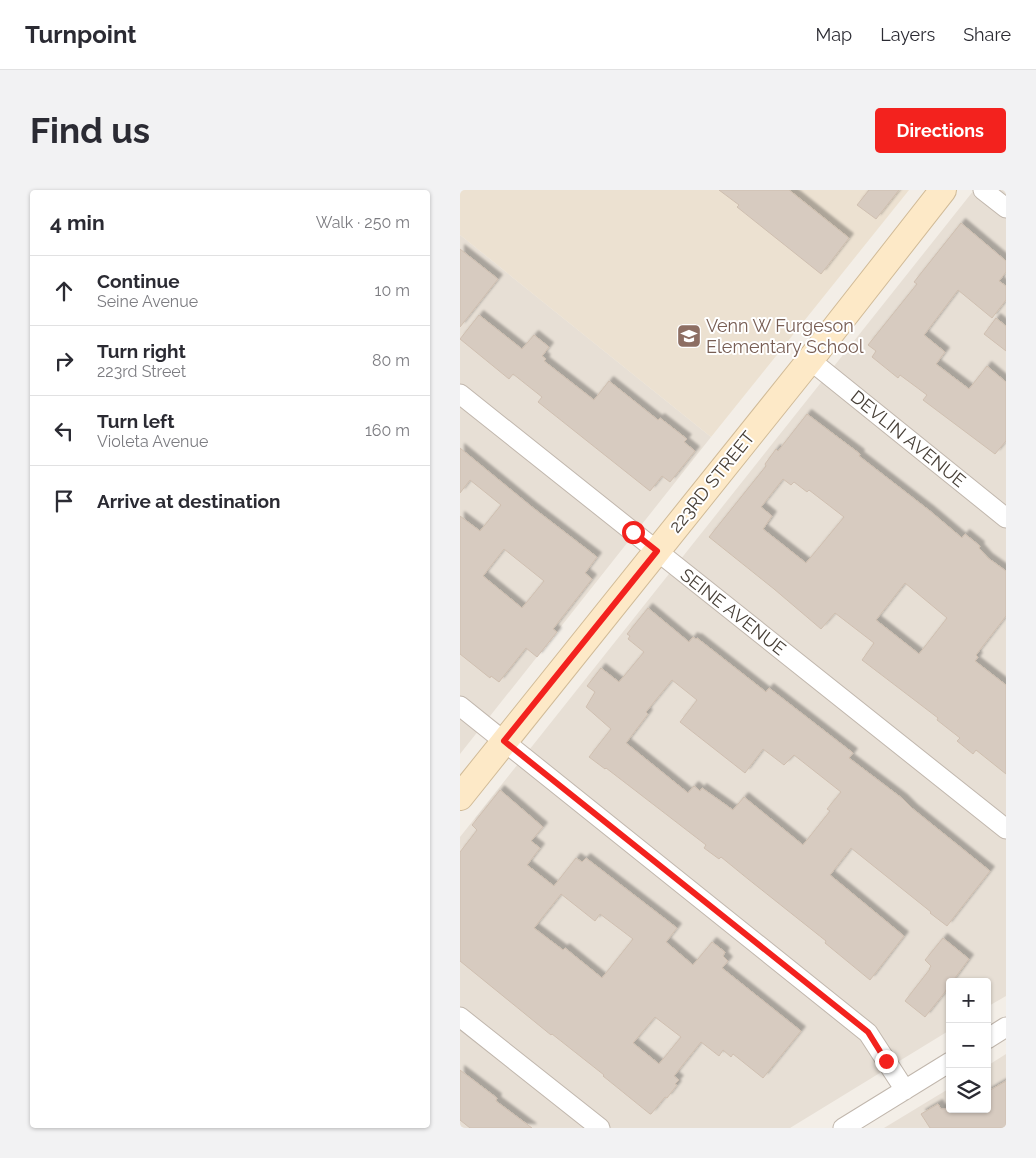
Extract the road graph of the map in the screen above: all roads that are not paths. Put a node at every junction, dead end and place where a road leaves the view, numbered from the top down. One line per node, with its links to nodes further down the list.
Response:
1 (943, 190): 4 (street, 223RD STREET)
2 (983, 190): 3 (street)
3 (1006, 208)
4 (810, 360): 6 (street, DEVLIN AVENUE); 7 (street, 223RD STREET)
5 (460, 394): 7 (street, SEINE AVENUE)
6 (1006, 518)
7 (657, 551): 9 (street, 223RD STREET); 11 (street, SEINE AVENUE)
8 (460, 706): 9 (street)
9 (504, 741): 10 (street, 223RD STREET); 16 (street)
10 (460, 797)
11 (1006, 829)
12 (460, 1017): 17 (street)
13 (1006, 1027): 14 (street)
14 (991, 1036)
15 (946, 1064): 16 (street)
16 (905, 1090): 18 (street)
17 (600, 1128)
18 (843, 1128)

